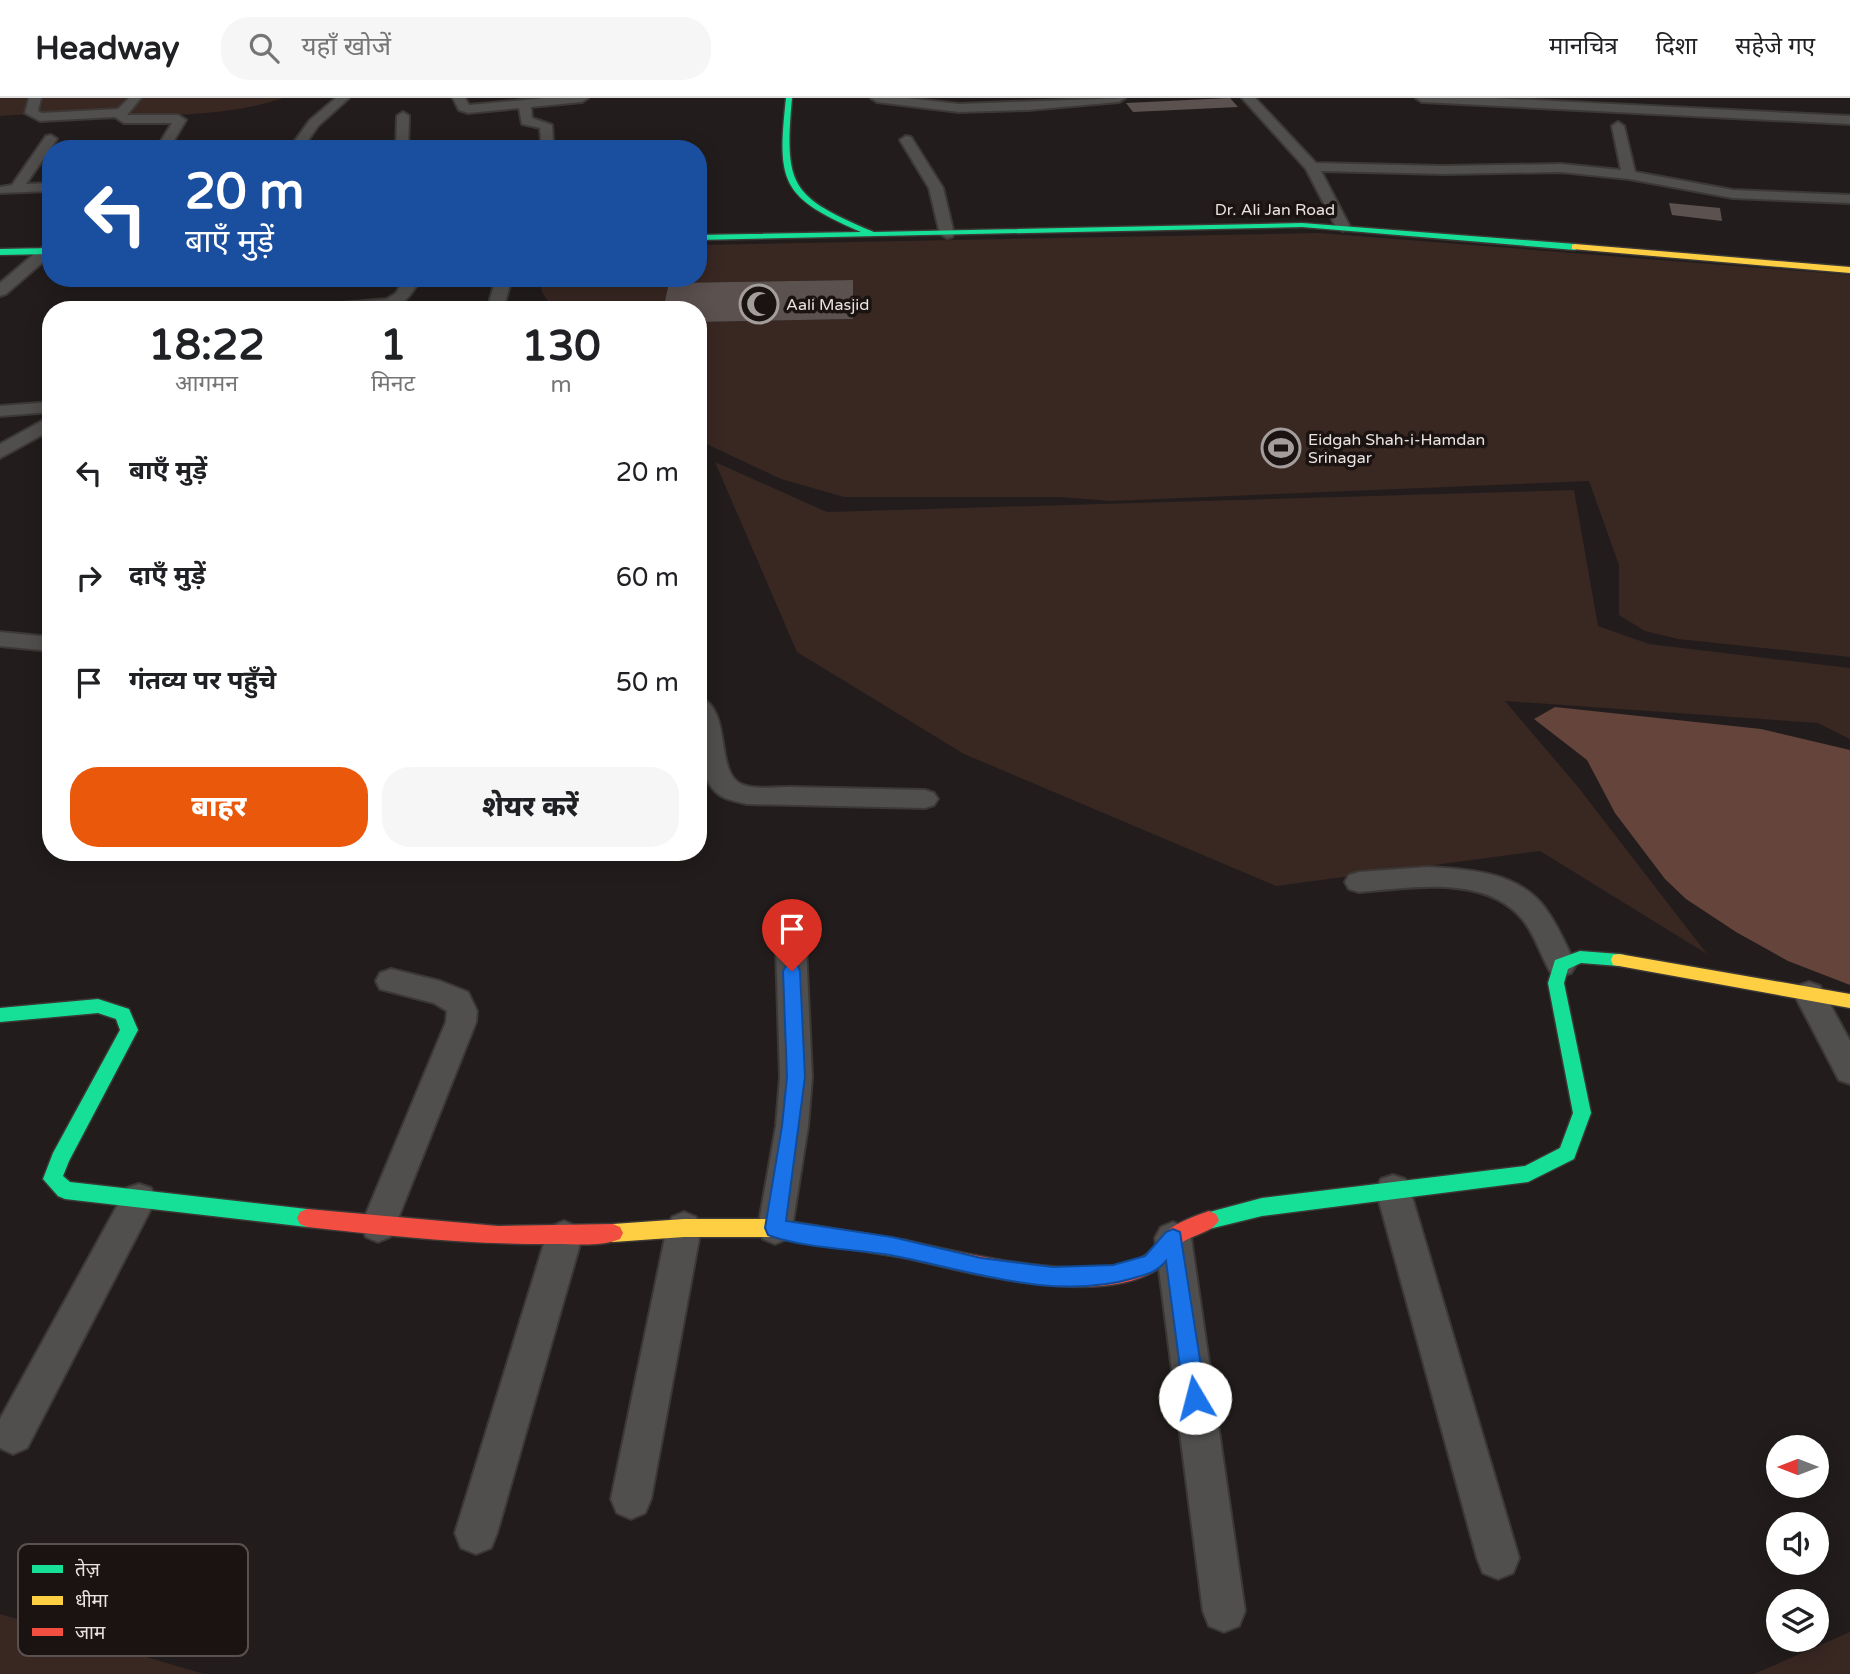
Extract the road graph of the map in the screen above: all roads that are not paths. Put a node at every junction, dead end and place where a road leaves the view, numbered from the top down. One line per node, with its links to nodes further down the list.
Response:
1 (34, 98): 14 (street)
2 (135, 98): 14 (street)
3 (343, 98): 19 (street)
4 (459, 98): 12 (street)
5 (582, 98): 12 (street)
6 (773, 98): 24 (main road)
7 (789, 98): 31 (main road)
8 (877, 98): 13 (street)
9 (1119, 98): 13 (street)
10 (1248, 98): 25 (street)
11 (1422, 98): 16 (street)
12 (525, 103): 21 (street)
13 (994, 103)
14 (122, 113): 18 (street)
15 (403, 116): 20 (street)
16 (1850, 120)
17 (1618, 126): 26 (street)
18 (168, 140)
19 (302, 140)
20 (402, 140)
21 (547, 140)
22 (906, 140): 35 (street)
23 (42, 152): 29 (street)
24 (770, 164)
25 (1312, 167): 26 (street); 33 (street)
26 (1629, 175): 32 (street)
27 (776, 184): 31 (main road)
28 (42, 188): 29 (street)
29 (16, 189): 30 (street)
30 (0, 190)
31 (798, 190): 34 (main road)
32 (1850, 199)
33 (1341, 223): 35 (main road, Dr. Ali Jan Road); 44 (main road, Dr. Ali Jan Road); 45 (main road, Dr. Ali Jan Road)
34 (857, 228): 35 (main road, Dr. Ali Jan Road); 36 (main road, Dr. Ali Jan Road); 38 (main road)
35 (945, 230): 38 (main road, Dr. Ali Jan Road)
36 (707, 234)
37 (707, 234): 38 (main road, Dr. Ali Jan Road)
38 (875, 235)
39 (0, 243): 40 (main road)
40 (42, 247)
41 (42, 248): 42 (main road)
42 (0, 251)
43 (42, 254): 47 (street)
44 (1850, 261)
45 (1850, 270)
46 (407, 287): 48 (street)
47 (0, 291)
48 (396, 301)
49 (42, 408): 50 (street)
50 (0, 411)
51 (42, 427): 52 (street)
52 (0, 452)
53 (0, 639): 54 (street)
54 (42, 643)
55 (707, 726): 56 (street)
56 (925, 799)
57 (1359, 883): 59 (street)
58 (791, 947): 69 (street)
59 (1561, 965): 61 (main road); 65 (main road)
60 (391, 981): 67 (street)
61 (1809, 994): 62 (main road); 64 (street)
62 (1850, 1001)
63 (0, 1015): 66 (main road)
64 (1850, 1071)
65 (1393, 1191): 71 (main road); 75 (street)
66 (139, 1199): 67 (main road); 72 (street)
67 (378, 1226): 70 (main road)
68 (684, 1228): 69 (main road); 70 (main road); 73 (street)
69 (775, 1228): 71 (main road)
70 (564, 1237): 74 (street)
71 (1173, 1238): 76 (street)
72 (13, 1434)
73 (631, 1499)
74 (476, 1533)
75 (1498, 1558)
76 (1224, 1611)

